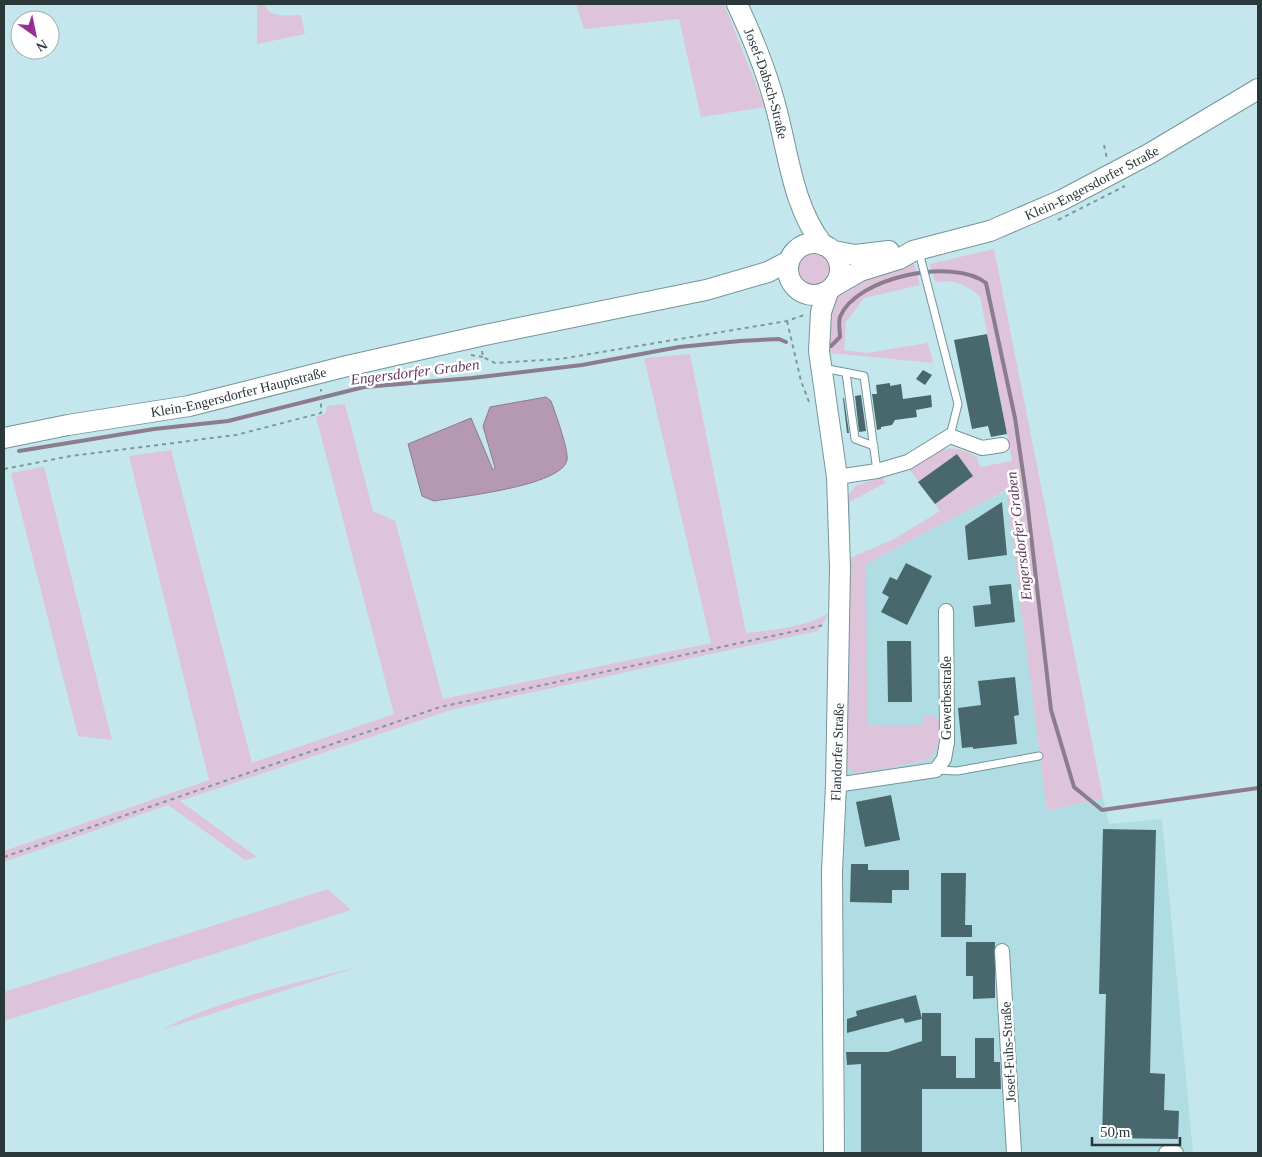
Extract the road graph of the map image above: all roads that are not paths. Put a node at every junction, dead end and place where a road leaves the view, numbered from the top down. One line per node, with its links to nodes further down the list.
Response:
1 (737, 4): 3 (main road, Josef-Dabsch-Straße)
2 (1258, 90): 5 (main road, Klein-Engersdorfer Straße)
3 (790, 166): 4 (main road, Josef-Dabsch-Straße); 6 (main road, Josef-Dabsch-Straße)
4 (828, 248): 5 (main road, Klein-Engersdorfer Straße); 6 (main road); 8 (main road)
5 (918, 255): 8 (main road, Klein-Engersdorfer Straße); 12 (lane)
6 (792, 256): 7 (main road); 9 (main road)
7 (796, 289): 8 (main road); 9 (main road); 10 (main road, Flandorfer Straße)
8 (831, 289): 10 (main road, Flandorfer Straße)
9 (706, 290): 13 (main road, Klein-Engersdorfer Hauptstraße)
10 (820, 359): 11 (lane); 17 (main road, Flandorfer Straße)
11 (846, 373): 15 (lane); 15 (lane)
12 (950, 436): 14 (street); 16 (street)
13 (4, 438)
14 (1002, 445)
15 (874, 446): 16 (lane)
16 (877, 471): 17 (street)
17 (837, 477): 21 (main road, Flandorfer Straße)
18 (946, 611): 20 (street, Gewerbestraße)
19 (1039, 756): 20 (lane)
20 (936, 770): 21 (street)
21 (836, 785): 23 (main road, Flandorfer Straße)
22 (1002, 951): 24 (street, Josef-Fuhs-Straße)
23 (834, 1153)
24 (1014, 1153)
25 (1166, 1153): 26 (street)
26 (1176, 1153)

